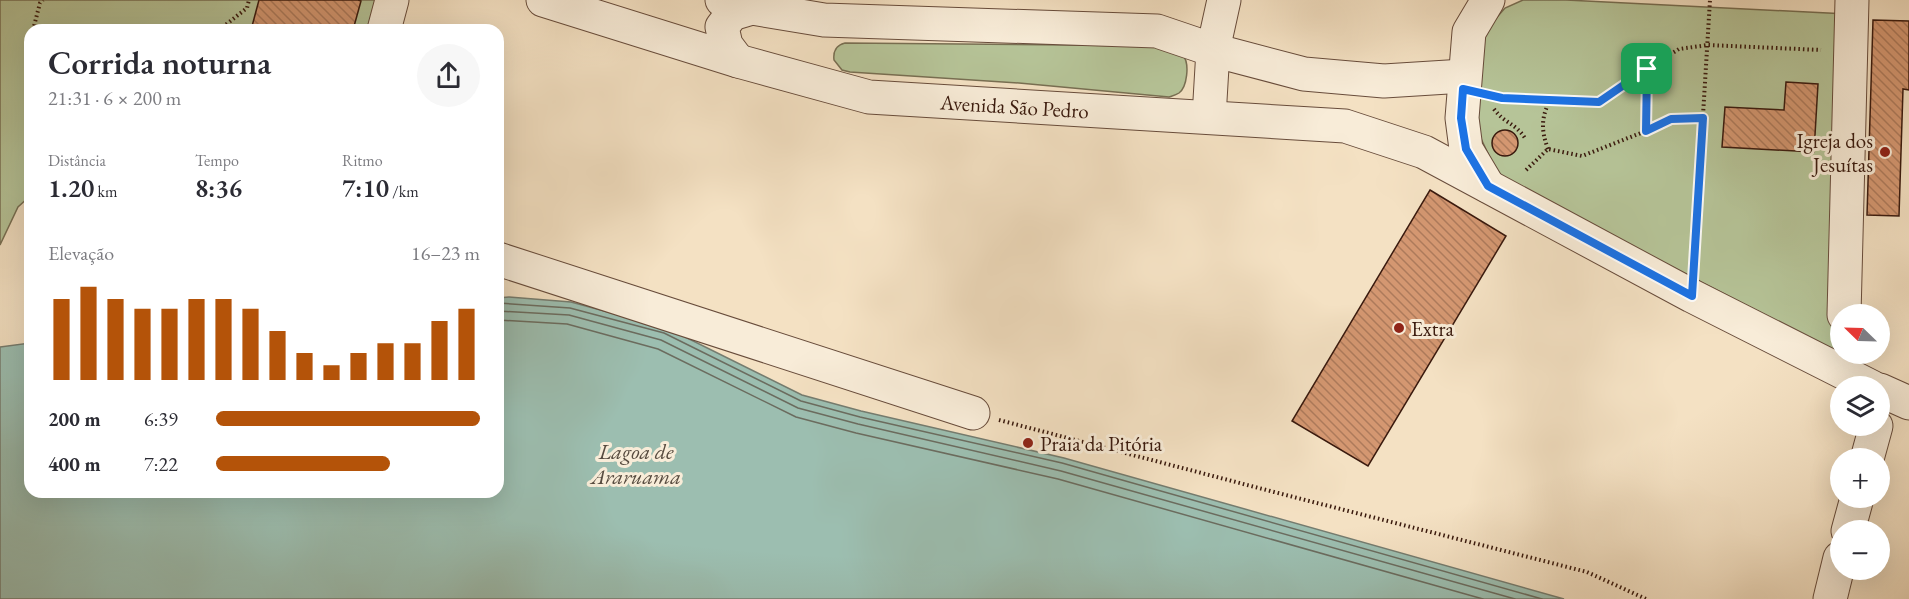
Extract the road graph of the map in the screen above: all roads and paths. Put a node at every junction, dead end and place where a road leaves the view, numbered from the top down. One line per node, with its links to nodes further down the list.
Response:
1 (249, 0): 12 (path)
2 (392, 0): 13 (street)
3 (543, 0): 17 (street, Avenida São Pedro)
4 (1224, 0): 15 (street)
5 (1488, 0): 19 (street)
6 (1710, 0): 14 (path)
7 (1851, 0): 16 (street)
8 (41, 1): 11 (path)
9 (737, 4): 10 (street); 17 (street)
10 (825, 10): 15 (street)
11 (35, 24)
12 (227, 24)
13 (386, 24)
14 (1708, 45): 16 (path); 18 (path); 22 (path)
15 (1213, 50): 19 (street); 21 (street)
16 (1851, 51): 29 (street)
17 (738, 61): 21 (street, Avenida São Pedro)
18 (1647, 69): 20 (path); 23 (path)
19 (1464, 76): 26 (street)
20 (1550, 100): 24 (path); 25 (path)
21 (1209, 117): 26 (street, Avenida São Pedro)
22 (1703, 118): 23 (path); 28 (path)
23 (1646, 131): 25 (path)
24 (1525, 138)
25 (1548, 149): 26 (path)
26 (1497, 191): 28 (street, Avenida São Pedro)
27 (504, 261): 33 (street)
28 (1692, 296): 30 (street, Avenida São Pedro)
29 (1844, 304)
30 (1830, 358)
31 (1843, 364): 32 (street, Avenida São Pedro)
32 (1858, 376)
33 (973, 413): 35 (path)
34 (1835, 580): 36 (street)
35 (1646, 599)
36 (1830, 599)

